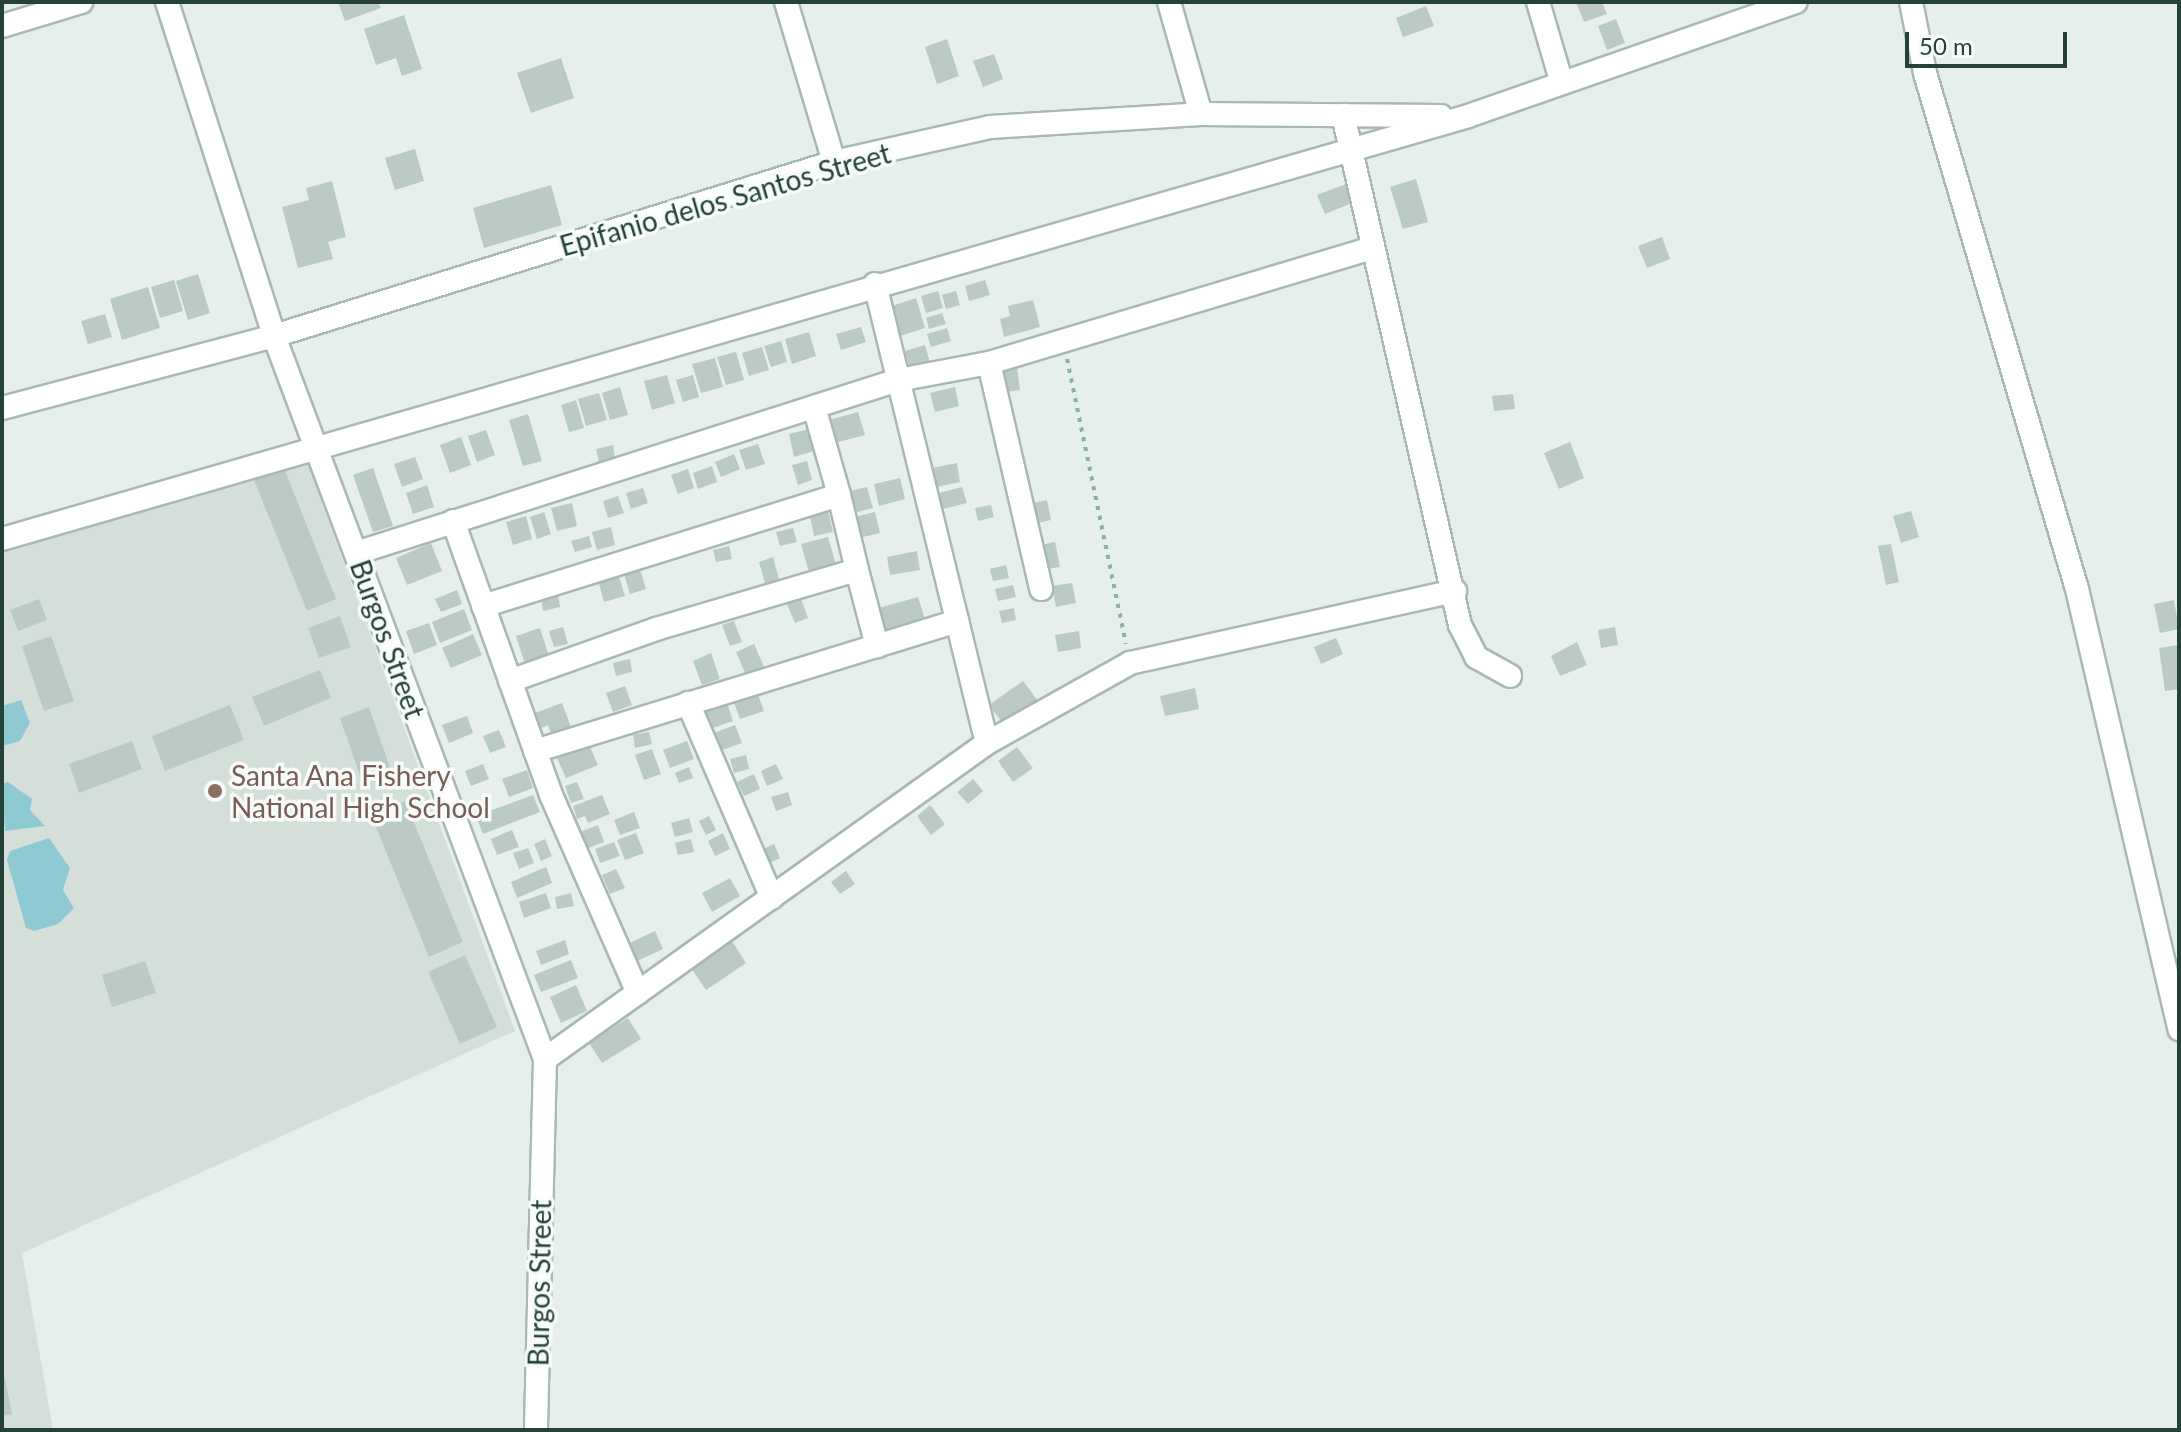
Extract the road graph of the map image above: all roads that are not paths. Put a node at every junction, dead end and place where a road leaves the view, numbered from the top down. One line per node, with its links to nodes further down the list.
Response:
1 (81, 2): 8 (street)
2 (167, 2): 17 (street, Burgos Street)
3 (786, 2): 14 (street)
4 (1169, 2): 10 (street)
5 (1538, 2): 9 (street)
6 (1796, 2): 9 (street)
7 (1911, 2): 40 (street)
8 (2, 26)
9 (1561, 80): 12 (street)
10 (1201, 114): 11 (street, Epifanio delos Santos Street); 14 (street, Epifanio delos Santos Street)
11 (1343, 115): 12 (street, Epifanio delos Santos Street); 13 (street)
12 (1468, 116): 13 (street)
13 (1349, 150): 15 (street); 16 (street)
14 (834, 162): 17 (street, Epifanio delos Santos Street)
15 (1372, 248): 18 (street); 29 (street)
16 (875, 284): 19 (street); 22 (street)
17 (274, 336): 21 (street, Epifanio delos Santos Street); 22 (street, Burgos Street)
18 (989, 363): 19 (street); 28 (street)
19 (898, 380): 20 (street); 31 (street)
20 (814, 407): 23 (street); 24 (street)
21 (2, 408)
22 (315, 445): 25 (street); 26 (street, Burgos Street)
23 (839, 495): 27 (street); 30 (street)
24 (453, 521): 26 (street); 30 (street)
25 (2, 539)
26 (356, 553): 41 (street, Burgos Street)
27 (857, 570): 32 (street); 34 (street)
28 (1041, 589)
29 (1455, 591): 33 (street); 36 (street)
30 (483, 606): 34 (street)
31 (957, 621): 32 (street); 36 (street)
32 (877, 646): 35 (street)
33 (1510, 676)
34 (510, 681): 37 (street)
35 (688, 703): 37 (street); 38 (street)
36 (987, 743): 38 (street)
37 (535, 751): 39 (street)
38 (772, 898): 39 (street)
39 (638, 993): 41 (street)
40 (2179, 1029)
41 (545, 1059): 42 (street, Burgos Street)
42 (536, 1430)

